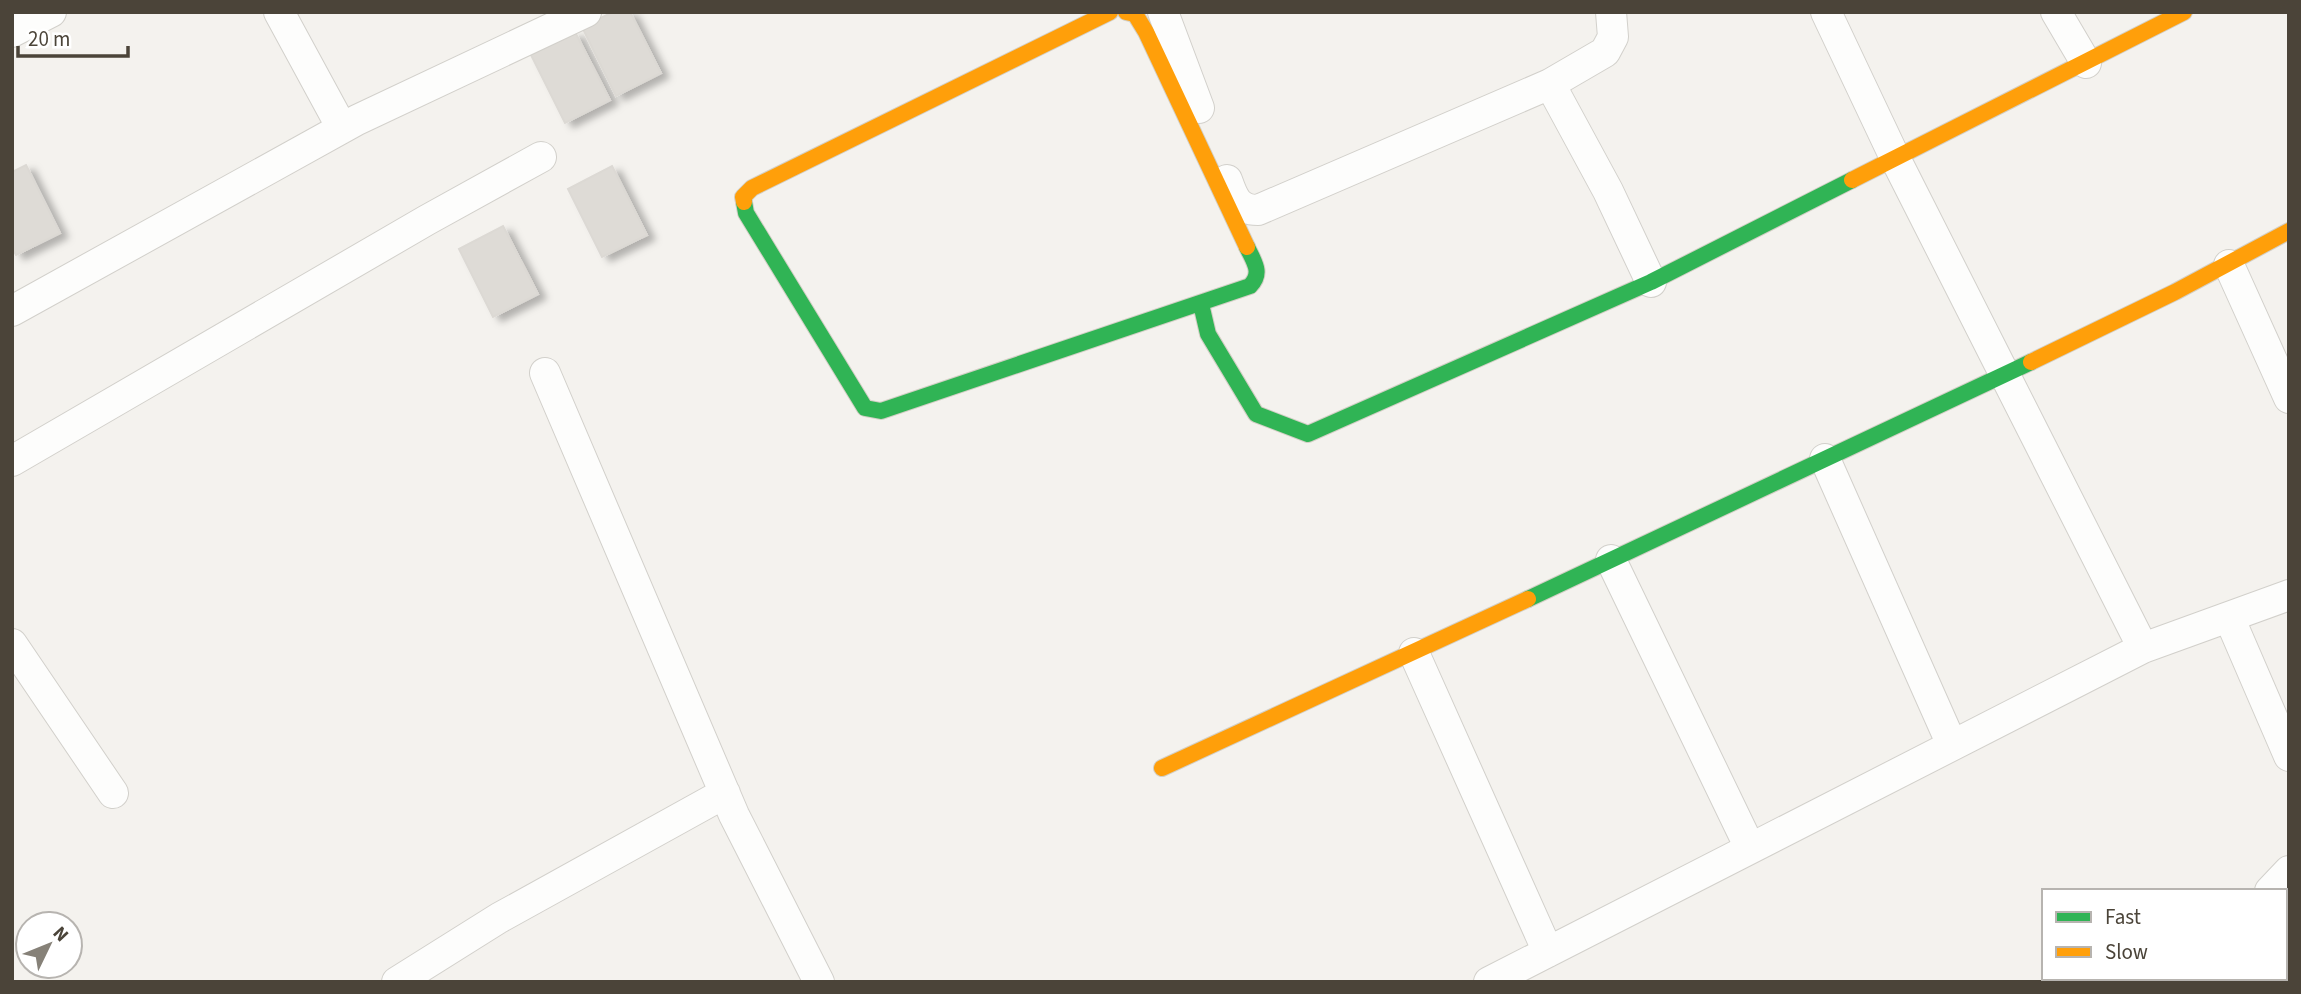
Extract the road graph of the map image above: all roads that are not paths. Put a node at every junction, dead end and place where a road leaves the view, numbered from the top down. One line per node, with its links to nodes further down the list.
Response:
1 (51, 12): 11 (street)
2 (279, 12): 14 (street)
3 (586, 12): 14 (street)
4 (1110, 12): 20 (street)
5 (1126, 12): 20 (street)
6 (1163, 12): 13 (street)
7 (1611, 12): 13 (street)
8 (1826, 12): 16 (street)
9 (2056, 12): 12 (street)
10 (2184, 12): 12 (street)
11 (12, 32)
12 (2086, 63): 16 (street)
13 (1550, 84): 19 (street)
14 (342, 128): 21 (street)
15 (541, 157): 26 (street)
16 (1896, 160): 19 (street); 23 (street)
17 (2289, 231): 18 (street)
18 (2229, 265): 23 (street); 24 (street)
19 (1651, 282): 20 (street)
20 (1201, 304)
21 (12, 311)
22 (545, 373): 37 (street)
23 (2006, 374): 25 (street); 31 (street)
24 (2289, 398)
25 (1825, 459): 27 (street); 33 (street)
26 (12, 461)
27 (1611, 560): 32 (street); 38 (street)
28 (2289, 595): 29 (street)
29 (2228, 617): 31 (street); 34 (street)
30 (12, 644): 36 (street)
31 (2143, 648): 33 (street)
32 (1414, 653): 35 (street); 41 (street)
33 (1952, 745): 38 (street)
34 (2289, 756)
35 (1161, 768)
36 (113, 793)
37 (725, 793): 42 (street); 43 (street)
38 (1750, 848): 41 (street)
39 (2289, 871): 40 (street)
40 (2272, 889)
41 (1548, 952): 44 (street)
42 (397, 982)
43 (819, 982)
44 (1489, 982)

